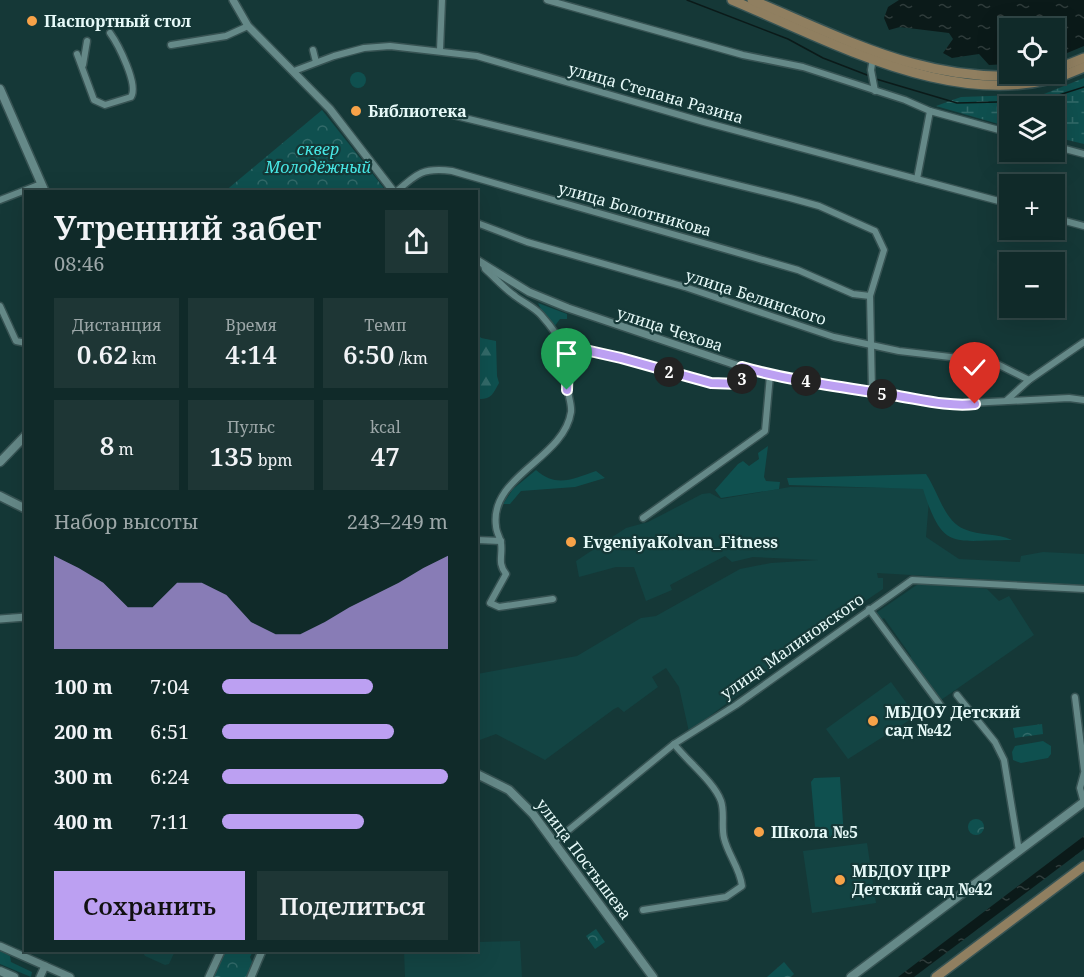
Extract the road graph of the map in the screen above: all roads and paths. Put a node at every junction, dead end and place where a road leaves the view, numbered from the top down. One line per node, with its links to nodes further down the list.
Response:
1 (233, 0): 6 (street)
2 (442, 0): 11 (street)
3 (547, 0): 22 (street)
4 (732, 0): 13 (main road)
5 (752, 0): 20 (main road)
6 (248, 26): 9 (street); 19 (street)
7 (110, 33): 18 (street)
8 (87, 41): 18 (street)
9 (171, 45)
10 (313, 50): 15 (street)
11 (440, 50): 15 (street, улица Степана Разина); 28 (street, улица Степана Разина)
12 (77, 54): 18 (street)
13 (873, 58): 17 (main road); 22 (street)
14 (1084, 58): 16 (main road)
15 (316, 62): 19 (street, улица Степана Разина)
16 (1065, 66)
17 (1084, 67)
18 (82, 68)
19 (294, 71): 30 (street)
20 (999, 75)
21 (0, 89): 29 (main road)
22 (875, 91): 24 (street)
23 (436, 111): 40 (street)
24 (930, 111): 25 (street); 28 (street)
25 (999, 130)
26 (1065, 149): 27 (street)
27 (1084, 154)
28 (917, 179): 34 (street, улица Степана Разина)
29 (43, 188)
30 (393, 190)
31 (397, 190): 40 (street, улица Болотникова)
32 (24, 193): 33 (street)
33 (0, 200)
34 (999, 201)
35 (1065, 221): 37 (street)
36 (478, 223): 45 (street, улица Белинского)
37 (1084, 226)
38 (478, 261): 39 (street, улица Чехова)
39 (484, 265): 44 (street); 46 (street, улица Чехова)
40 (870, 296): 45 (street)
41 (0, 306): 43 (street)
42 (1084, 342): 48 (street)
43 (24, 343)
44 (563, 345): 46 (street); 58 (street)
45 (870, 345): 48 (street, улица Белинского); 49 (street)
46 (742, 367): 47 (street)
47 (770, 375): 49 (street); 56 (street)
48 (1029, 380): 50 (street)
49 (872, 392): 50 (street)
50 (1007, 400): 51 (street)
51 (1084, 400)
52 (24, 437): 53 (main road)
53 (0, 462)
54 (0, 496): 55 (main road)
55 (24, 508)
56 (643, 518)
57 (478, 540): 58 (street)
58 (501, 541): 60 (street)
59 (1084, 589): 61 (street, улица Малиновского)
60 (553, 599)
61 (869, 609): 66 (street); 67 (street, улица Малиновского)
62 (24, 617): 63 (street)
63 (0, 619)
64 (957, 695): 73 (street)
65 (1076, 697): 68 (street)
66 (941, 706)
67 (674, 744): 72 (street, улица Малиновского); 77 (street)
68 (1083, 748): 69 (street)
69 (1084, 771): 71 (street)
70 (478, 775): 72 (main road, улица Постышева)
71 (1084, 802): 73 (main road)
72 (554, 842): 88 (main road, улица Постышева)
73 (1019, 851): 89 (main road)
74 (1084, 866): 76 (main road)
75 (1084, 871): 76 (main road)
76 (1062, 883): 90 (main road)
77 (643, 910)
78 (0, 946): 81 (street)
79 (220, 952): 86 (street)
80 (262, 952): 87 (street)
81 (45, 966): 84 (street); 85 (street)
82 (0, 971): 83 (main road)
83 (14, 977)
84 (40, 977)
85 (70, 977)
86 (208, 977)
87 (251, 977)
88 (653, 977)
89 (850, 977)
90 (936, 977)

